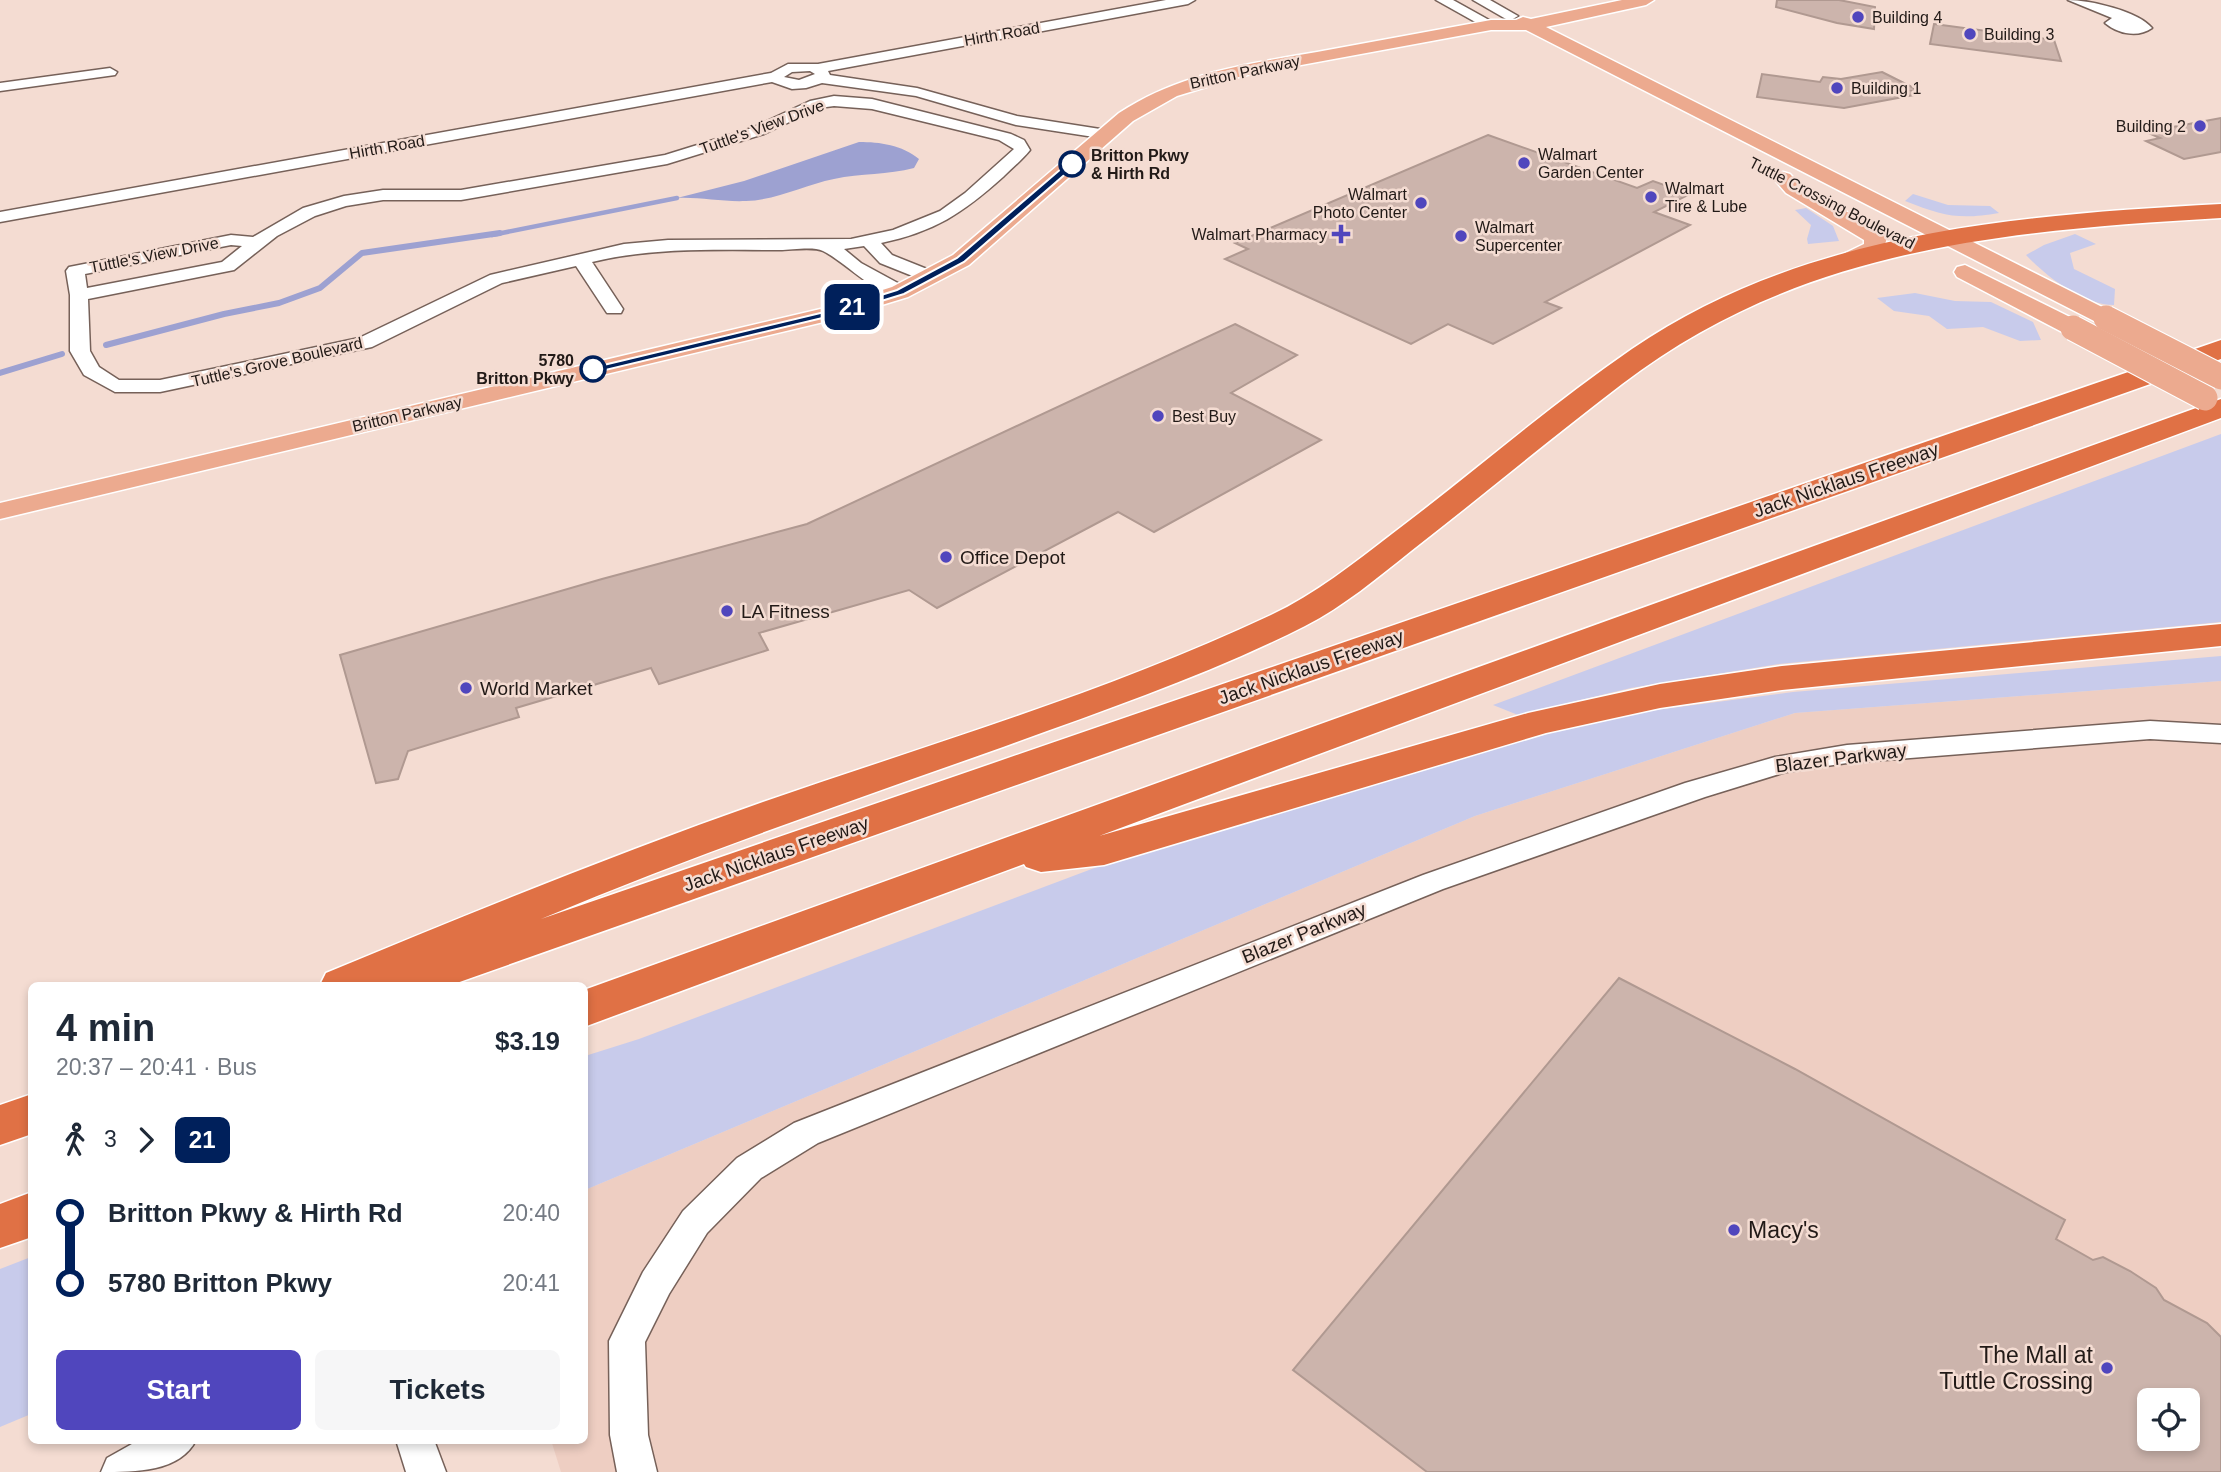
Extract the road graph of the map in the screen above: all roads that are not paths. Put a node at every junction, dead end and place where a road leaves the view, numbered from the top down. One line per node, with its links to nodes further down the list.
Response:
1 (1188, 0): 12 (street, Hirth Road)
2 (1443, 0): 9 (street)
3 (1480, 0): 8 (street, Tuttle Crossing Boulevard)
4 (1592, 0): 8 (main road)
5 (1646, 0): 8 (main road)
6 (2060, 0): 7 (street)
7 (2075, 0)
8 (1520, 21): 9 (main road, Britton Parkway); 23 (main road, Tuttle Crossing Boulevard)
9 (1491, 25): 10 (main road); 17 (main road, Britton Parkway)
10 (1562, 62)
11 (110, 72): 14 (street)
12 (818, 74): 13 (street); 17 (street)
13 (775, 77): 19 (street, Hirth Road)
14 (0, 87)
15 (1610, 87): 16 (main road)
16 (1678, 123)
17 (1107, 134): 27 (main road, Britton Parkway)
18 (2221, 211): 23 (highway)
19 (0, 217)
20 (827, 245): 21 (street, Tuttle's View Drive); 24 (street, Tuttle's Grove Boulevard); 26 (street)
21 (882, 246): 26 (street); 27 (street); 31 (street, Tuttle's View Drive)
22 (1914, 246): 23 (highway); 25 (highway); 25 (main road, Tuttle Crossing Boulevard)
23 (1947, 254): 32 (main road, Tuttle Crossing Boulevard, bridge); 33 (main road, Tuttle Crossing Boulevard, bridge)
24 (581, 260): 29 (street); 31 (street, Tuttle's Grove Boulevard)
25 (1845, 262): 38 (highway)
26 (855, 267): 28 (street)
27 (938, 274): 28 (main road, Britton Parkway)
28 (900, 292): 34 (main road, Britton Parkway)
29 (614, 309)
30 (2221, 349): 39 (highway, Jack Nicklaus Freeway)
31 (91, 371)
32 (2221, 377)
33 (2221, 407): 37 (highway)
34 (0, 511)
35 (2221, 635): 37 (highway)
36 (2221, 734): 49 (street, Blazer Parkway)
37 (980, 864): 40 (highway)
38 (349, 982)
39 (410, 982)
40 (588, 1008)
41 (28, 1115): 42 (highway)
42 (0, 1125)
43 (28, 1216): 44 (highway)
44 (0, 1226)
45 (170, 1444): 47 (street)
46 (416, 1444): 48 (street)
47 (121, 1472)
48 (426, 1472)
49 (637, 1472)

